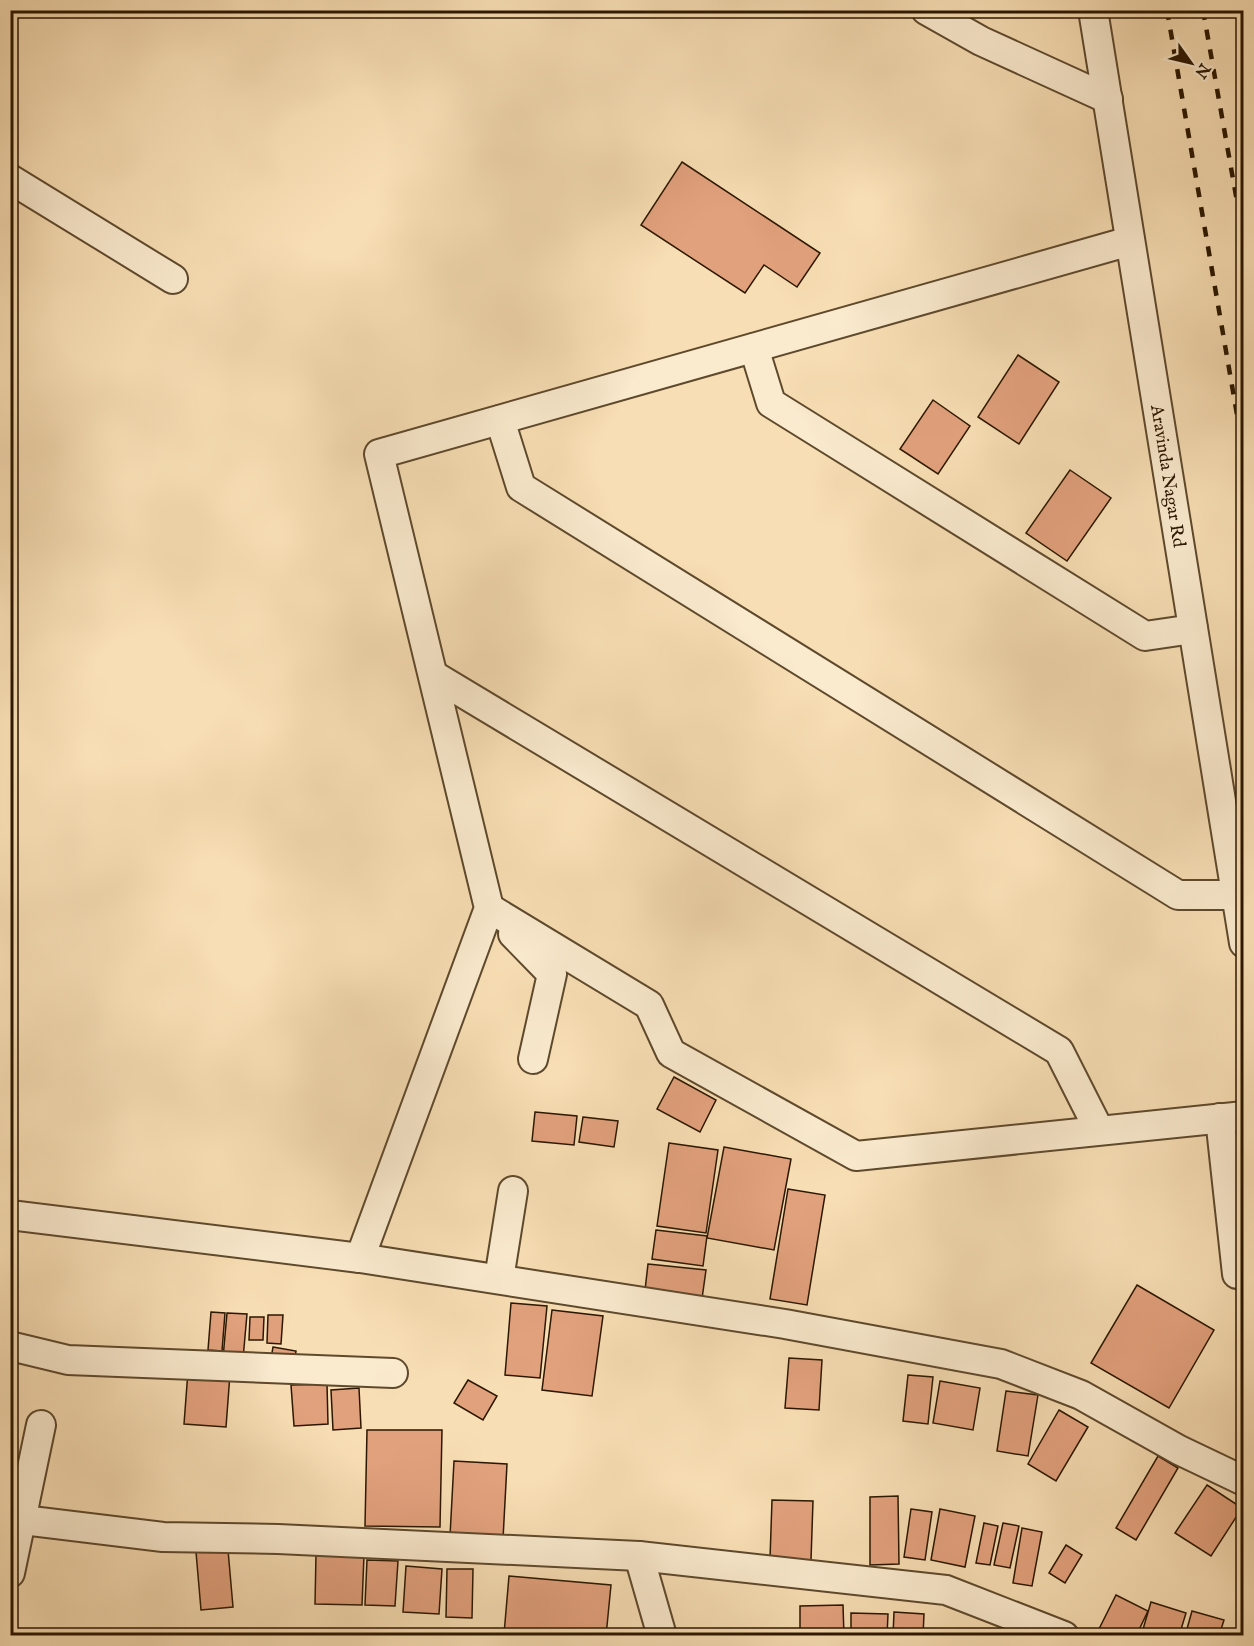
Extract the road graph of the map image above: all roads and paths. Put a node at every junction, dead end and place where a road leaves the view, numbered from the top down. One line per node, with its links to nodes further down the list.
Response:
1 (926, 10): 3 (street)
2 (1094, 10): 3 (street, Aravinda Nagar Rd)
3 (1108, 99): 5 (street, Aravinda Nagar Rd)
4 (10, 179): 6 (street)
5 (1131, 241): 7 (street); 9 (street, Aravinda Nagar Rd)
6 (172, 279)
7 (754, 348): 8 (street); 9 (street)
8 (500, 420): 10 (street); 11 (street)
9 (1193, 629): 11 (street, Aravinda Nagar Rd)
10 (433, 675): 12 (street); 16 (street)
11 (1236, 895): 13 (street, Aravinda Nagar Rd)
12 (489, 908): 14 (street); 16 (street); 19 (street)
13 (1244, 943)
14 (533, 1059)
15 (1232, 1117): 16 (street); 20 (street)
16 (1099, 1130)
17 (513, 1191): 21 (street)
18 (10, 1215): 19 (street)
19 (360, 1258): 21 (street)
20 (1237, 1274)
21 (499, 1279): 25 (street)
22 (10, 1346): 23 (street)
23 (393, 1373)
24 (41, 1425): 26 (street)
25 (1244, 1481)
26 (17, 1518): 27 (street); 28 (street)
27 (639, 1556): 29 (street); 30 (street)
28 (10, 1573)
29 (662, 1635)
30 (1064, 1635)

